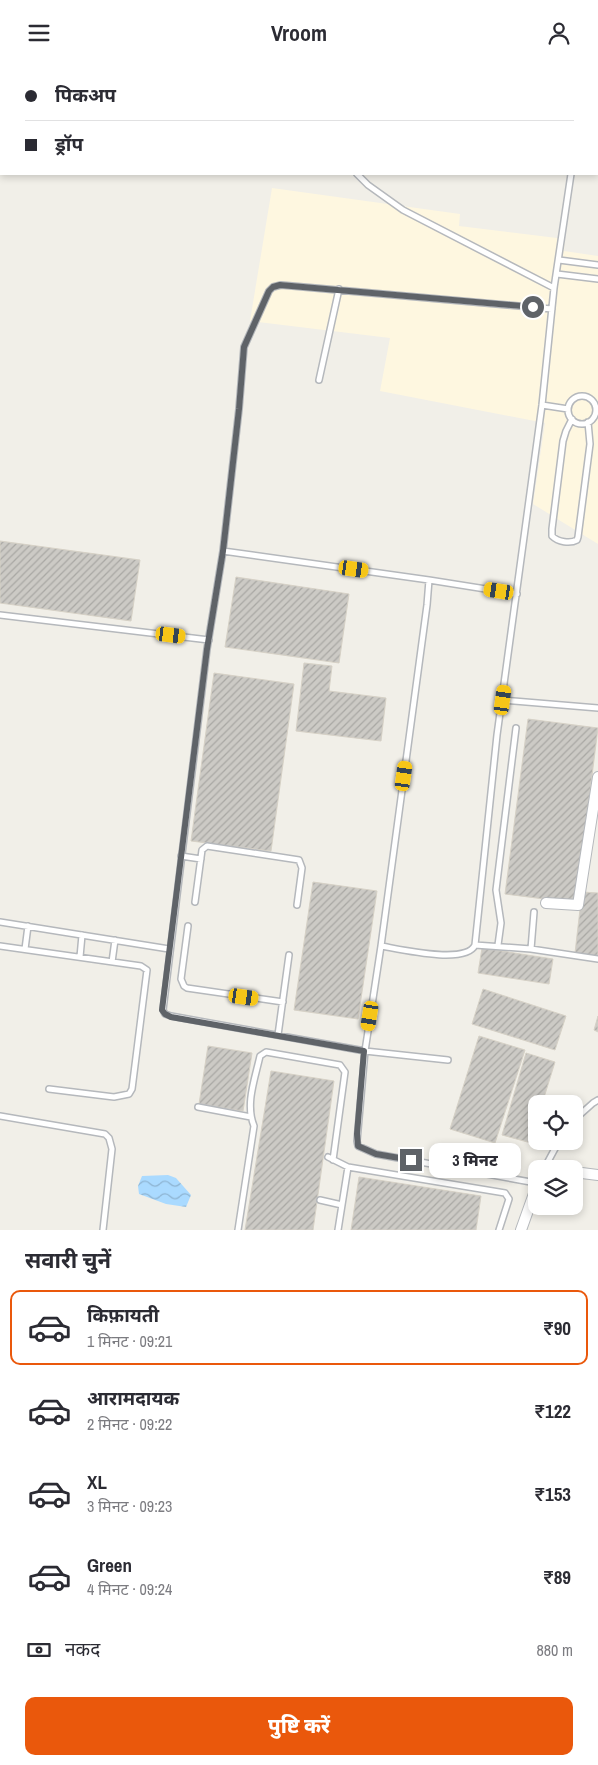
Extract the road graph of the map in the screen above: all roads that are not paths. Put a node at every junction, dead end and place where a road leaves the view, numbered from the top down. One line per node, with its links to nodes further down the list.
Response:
1 (358, 175): 7 (lane)
2 (571, 175): 3 (lane)
3 (559, 260): 4 (lane); 5 (lane)
4 (598, 265)
5 (558, 274): 6 (lane); 7 (lane)
6 (598, 279)
7 (554, 288): 9 (lane)
8 (340, 289): 9 (lane); 10 (lane); 16 (lane)
9 (552, 309): 11 (lane)
10 (319, 380)
11 (542, 405): 12 (lane); 18 (lane)
12 (568, 409): 13 (lane); 14 (lane)
13 (597, 409): 15 (lane)
14 (572, 419): 15 (lane); 15 (lane)
15 (588, 422)
16 (223, 551): 17 (lane); 20 (lane)
17 (429, 580): 18 (lane); 39 (lane)
18 (517, 594): 21 (lane)
19 (0, 615): 20 (lane)
20 (209, 640): 25 (lane)
21 (503, 700): 22 (lane); 36 (lane)
22 (598, 709)
23 (516, 728): 37 (lane)
24 (598, 777): 28 (street)
25 (181, 856): 26 (lane); 41 (lane)
26 (201, 859): 27 (lane); 29 (lane)
27 (195, 903)
28 (546, 903)
29 (297, 905)
30 (534, 913): 42 (lane)
31 (0, 922): 32 (lane)
32 (28, 926): 34 (lane); 40 (lane)
33 (188, 926): 47 (lane)
34 (82, 935): 35 (lane); 44 (lane)
35 (115, 940): 41 (lane); 46 (lane)
36 (475, 945): 37 (lane); 39 (lane)
37 (498, 945): 42 (lane)
38 (0, 946): 40 (lane)
39 (381, 947): 49 (lane)
40 (25, 949): 44 (lane)
41 (170, 949): 48 (lane)
42 (531, 949): 45 (lane)
43 (289, 955): 47 (lane)
44 (80, 957): 46 (lane)
45 (598, 959)
46 (112, 962): 51 (lane)
47 (283, 1002): 48 (lane)
48 (278, 1035): 49 (lane)
49 (364, 1051): 50 (lane); 62 (lane)
50 (448, 1060)
51 (49, 1089)
52 (598, 1100): 54 (lane)
53 (198, 1107): 56 (lane)
54 (583, 1112)
55 (0, 1116): 66 (lane)
56 (251, 1117): 58 (lane); 67 (lane)
57 (328, 1157): 58 (lane)
58 (333, 1160): 59 (lane)
59 (348, 1167): 64 (lane); 69 (lane)
60 (583, 1174): 61 (street)
61 (598, 1175)
62 (528, 1182)
63 (320, 1200): 64 (lane)
64 (342, 1205): 68 (lane)
65 (528, 1210): 70 (street)
66 (103, 1230)
67 (238, 1230)
68 (338, 1230)
69 (499, 1230)
70 (521, 1230)

